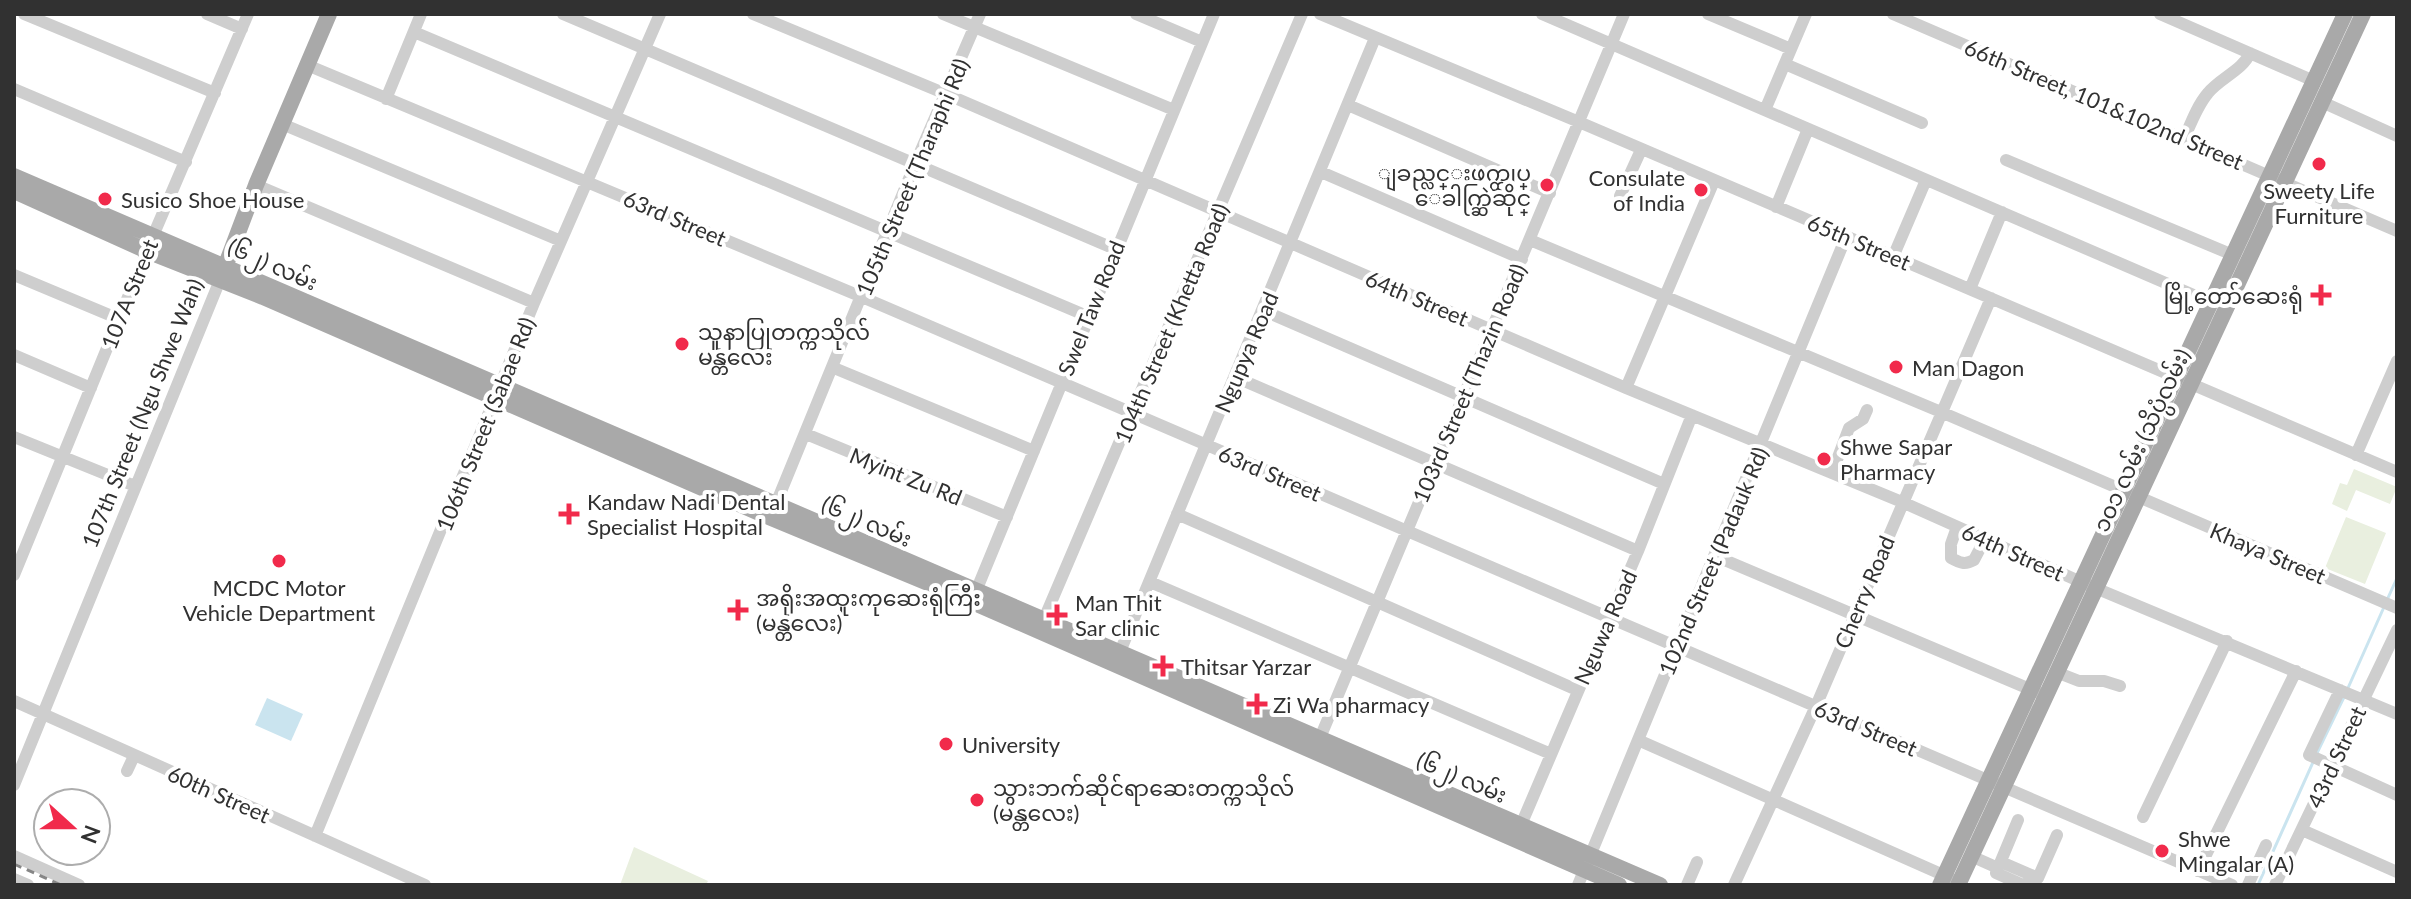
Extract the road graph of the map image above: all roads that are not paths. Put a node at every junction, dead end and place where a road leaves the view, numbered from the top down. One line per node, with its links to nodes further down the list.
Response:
1 (24, 14): 38 (street)
2 (207, 14): 24 (street)
3 (248, 14): 24 (street, 107A Street)
4 (329, 14): 34 (main road, 107th Street (Ngu Shwe Wah))
5 (421, 14): 25 (street)
6 (563, 14): 29 (street)
7 (660, 14): 29 (street, 106th Street (Sabae Rd))
8 (753, 14): 39 (street, 64th Street)
9 (943, 14): 23 (street)
10 (980, 14): 23 (street, 105th Street (Tharaphi Rd))
11 (1136, 14): 27 (street)
12 (1214, 14): 27 (street, Swel Taw Road)
13 (1302, 14): 69 (street, 104th Street (Khetta Road))
14 (1320, 14): 26 (street, 65th Street)
15 (1542, 14): 28 (street)
16 (1624, 14): 28 (street, 103rd Street (Thazin Road))
17 (1708, 14): 30 (street)
18 (1806, 14): 30 (street)
19 (1893, 14): 51 (street, 66th Street, 101&102nd Street)
20 (2160, 14): 31 (street)
21 (2345, 14): 32 (main road, ၁၀၁ လမ်း (သိပ္ပံလမ်း))
22 (2363, 14): 35 (main road, ၁၀၁ လမ်း (သိပ္ပံလမ်း))
23 (974, 27): 39 (street, 105th Street (Tharaphi Rd)); 43 (street)
24 (242, 29): 38 (street, 107A Street)
25 (414, 32): 40 (street); 45 (street)
26 (1375, 38): 42 (street, Ngupya Road); 46 (street, 65th Street)
27 (1202, 42): 43 (street, Swel Taw Road)
28 (1612, 44): 44 (street); 46 (street, 103rd Street (Thazin Road))
29 (645, 48): 45 (street, 106th Street (Sabae Rd)); 55 (street)
30 (1791, 49): 33 (street)
31 (2250, 53): 36 (street); 51 (street)
32 (2323, 60): 35 (main road); 36 (main road, ၁၀၁ လမ်း (သိပ္ပံလမ်း))
33 (1785, 64): 44 (street); 47 (street)
34 (307, 65): 40 (street, 63rd Street); 48 (main road, 107th Street (Ngu Shwe Wah))
35 (2339, 67): 41 (main road, ၁၀၁ လမ်း (သိပ္ပံလမ်း))
36 (2314, 81): 58 (main road, ၁၀၁ လမ်း (သိပ္ပံလမ်း))
37 (14, 89): 54 (street)
38 (215, 93): 54 (street, 107A Street)
39 (946, 94): 55 (street, 105th Street (Tharaphi Rd)); 59 (street, 64th Street)
40 (386, 99): 61 (street, 63rd Street)
41 (2322, 102): 50 (street); 58 (main road, ၁၀၁ လမ်း (သိပ္ပံလမ်း))
42 (1348, 105): 56 (street, Ngupya Road); 65 (street)
43 (1174, 110): 59 (street, Swel Taw Road)
44 (1765, 110): 49 (street)
45 (614, 118): 61 (street, 106th Street (Sabae Rd)); 70 (street)
46 (1579, 122): 52 (street, 65th Street); 65 (street, 103rd Street (Thazin Road))
47 (1922, 123)
48 (282, 124): 63 (main road, 107th Street (Ngu Shwe Wah)); 74 (street)
49 (1808, 129): 60 (street); 67 (street)
50 (2397, 136)
51 (2184, 139): 58 (street, 66th Street, 101&102nd Street)
52 (1641, 150): 62 (street, 65th Street); 66 (street)
53 (2006, 160): 78 (street)
54 (186, 162): 75 (street, 107A Street)
55 (915, 164): 70 (street, 105th Street (Tharaphi Rd)); 77 (street)
56 (1321, 172): 76 (street, Ngupya Road); 80 (street)
57 (14, 176): 75 (main road, (၆၂) လမ်း)
58 (2278, 179): 71 (street, 66th Street, 101&102nd Street); 78 (main road, ၁၀၁ လမ်း (သိပ္ပံလမ်း)); 98 (main road, ၁၀၁ လမ်း (သိပ္ပံလမ်း))
59 (1143, 180): 69 (street, 64th Street); 77 (street, Swel Taw Road)
60 (1926, 180): 68 (street); 79 (street)
61 (587, 181): 74 (street, 106th Street (Sabae Rd)); 84 (street, 63rd Street)
62 (1714, 181): 67 (street, 65th Street); 85 (street)
63 (256, 185): 81 (main road, 107th Street (Ngu Shwe Wah)); 87 (street)
64 (14, 191): 75 (main road, (၆၂) လမ်း)
65 (1550, 193): 73 (street, 103rd Street (Thazin Road))
66 (1620, 196)
67 (1776, 207): 72 (street, 65th Street)
68 (2002, 212): 83 (street); 88 (street)
69 (1217, 213): 76 (street, 64th Street); 106 (street, 104th Street (Khetta Road))
70 (888, 231): 84 (street, 105th Street (Tharaphi Rd)); 90 (street)
71 (2397, 231)
72 (1846, 237): 79 (street, 65th Street); 93 (street, 102nd Street (Padauk Rd))
73 (1530, 240): 80 (street, 103rd Street (Thazin Road)); 85 (street, Khaya Street)
74 (561, 241): 87 (street, 106th Street (Sabae Rd))
75 (150, 243): 81 (main road, (၆၂) လမ်း); 91 (street, 107A Street)
76 (1291, 245): 89 (street, Ngupya Road); 92 (street, 64th Street)
77 (1115, 249): 90 (street, Swel Taw Road)
78 (2233, 255): 88 (main road, ၁၀၁ လမ်း (သိပ္ပံလမ်း))
79 (1893, 257): 83 (street, 65th Street)
80 (1522, 259): 92 (street, 103rd Street (Thazin Road))
81 (223, 273): 102 (main road, (၆၂) လမ်း); 119 (street, 107th Street (Ngu Shwe Wah))
82 (14, 275): 91 (street)
83 (1970, 289): 86 (street, 65th Street)
84 (862, 297): 96 (street, 105th Street (Tharaphi Rd)); 99 (street, 63rd Street)
85 (1666, 297): 93 (street, Khaya Street); 101 (street)
86 (1991, 298): 98 (street, 65th Street); 105 (street, Cherry Road)
87 (534, 303): 102 (street, 106th Street (Sabae Rd))
88 (2212, 303): 98 (main road, ၁၀၁ လမ်း (သိပ္ပံလမ်း))
89 (1262, 310): 97 (street, Ngupya Road); 103 (street)
90 (1087, 316): 99 (street, Swel Taw Road)
91 (119, 319): 100 (street, 107A Street)
92 (1491, 330): 101 (street, 64th Street); 103 (street, 103rd Street (Thazin Road))
93 (1798, 352): 105 (street, Khaya Street); 110 (street, 102nd Street (Padauk Rd))
94 (14, 355): 100 (street)
95 (2397, 361): 113 (street)
96 (834, 368): 108 (street, 105th Street (Tharaphi Rd)); 112 (street)
97 (1235, 377): 111 (street, Ngupya Road); 115 (street)
98 (2185, 382): 113 (street, 65th Street); 120 (main road, ၁၀၁ လမ်း (သိပ္ပံလမ်း))
99 (1060, 383): 106 (street, 63rd Street); 112 (street, Swel Taw Road)
100 (91, 388): 114 (street, 107A Street)
101 (1626, 388): 107 (street, 64th Street)
102 (498, 393): 122 (main road, (၆၂) လမ်း); 169 (street, 106th Street (Sabae Rd))
103 (1462, 398): 115 (street, 103rd Street (Thazin Road)); 118 (street)
104 (1867, 410): 117 (street)
105 (1941, 412): 120 (street, Khaya Street); 121 (street, Cherry Road)
106 (1132, 414): 111 (street, 63rd Street); 138 (street, 104th Street (Khetta Road))
107 (1692, 415): 110 (street, 64th Street); 118 (street, Nguwa Road)
108 (806, 434): 122 (street, 105th Street (Tharaphi Rd)); 124 (street, Myint Zu Rd)
109 (14, 437): 114 (street)
110 (1762, 444): 117 (street, 64th Street); 129 (street, 102nd Street (Padauk Rd))
111 (1207, 446): 123 (street, Ngupya Road); 126 (street, 63rd Street)
112 (1034, 451): 124 (street, Swel Taw Road)
113 (2356, 455): 116 (street, 65th Street)
114 (62, 457): 119 (street); 130 (street, 107A Street)
115 (1436, 462): 126 (street, 103rd Street (Thazin Road)); 128 (street)
116 (2397, 472)
117 (1832, 473): 121 (street, 64th Street)
118 (1664, 484): 128 (street, Nguwa Road)
119 (135, 486): 153 (street, 107th Street (Ngu Shwe Wah))
120 (2131, 496): 132 (main road, ၁၀၁ လမ်း (သိပ္ပံလမ်း)); 135 (street, Khaya Street)
121 (1902, 502): 125 (street, 64th Street); 136 (street, Cherry Road)
122 (773, 512): 133 (main road, (၆၂) လမ်း)
123 (1177, 514): 131 (street, Ngupya Road); 134 (street)
124 (1007, 517): 133 (street, Swel Taw Road)
125 (1957, 527): 127 (street, 64th Street); 127 (street)
126 (1406, 531): 134 (street, 103rd Street (Thazin Road)); 137 (street, 63rd Street)
127 (1985, 539): 132 (street, 64th Street)
128 (1638, 551): 137 (street, Nguwa Road)
129 (1715, 556): 136 (street); 141 (street, 102nd Street (Padauk Rd))
130 (14, 575)
131 (1150, 582): 142 (street, Ngupya Road); 143 (street)
132 (2089, 585): 140 (street, 64th Street); 145 (main road, ၁၀၁ လမ်း (သိပ္ပံလမ်း)); 148 (main road, ၁၀၁ လမ်း (သိပ္ပံလမ်း))
133 (973, 597): 138 (main road, (၆၂) လမ်း)
134 (1377, 600): 143 (street, 103rd Street (Thazin Road)); 147 (street)
135 (2389, 605)
136 (1853, 616): 148 (street); 151 (street, Cherry Road)
137 (1609, 618): 141 (street, 63rd Street); 147 (street, Nguwa Road)
138 (1041, 626): 142 (main road, (၆၂) လမ်း)
139 (2397, 630): 149 (street, 43rd Street)
140 (2227, 641): 144 (street, 64th Street); 164 (street)
141 (1678, 647): 151 (street, 63rd Street); 154 (street, 102nd Street (Padauk Rd))
142 (1116, 659): 155 (main road, (၆၂) လမ်း)
143 (1349, 669): 155 (street, 103rd Street (Thazin Road)); 156 (street)
144 (2296, 671): 149 (street, 64th Street); 175 (street)
145 (2056, 672): 146 (street); 148 (main road, ၁၀၁ လမ်း (သိပ္ပံလမ်း))
146 (2120, 686)
147 (1577, 690): 156 (street, Nguwa Road)
148 (2038, 693): 161 (main road, ၁၀၁ လမ်း (သိပ္ပံလမ်း))
149 (2350, 694): 152 (street, 64th Street); 158 (street, 43rd Street); 158 (street)
150 (14, 702): 153 (street, 60th Street)
151 (1816, 706): 161 (street, 63rd Street); 163 (street, Cherry Road)
152 (2397, 714)
153 (44, 715): 157 (street, 60th Street); 160 (street, 107th Street (Ngu Shwe Wah))
154 (1638, 740): 163 (street); 174 (street, 102nd Street (Padauk Rd))
155 (1317, 746): 167 (main road, (၆၂) လမ်း)
156 (1551, 754): 167 (street, Nguwa Road)
157 (134, 756): 159 (street); 169 (street, 60th Street)
158 (2321, 761): 162 (street); 166 (street, 43rd Street)
159 (127, 771)
160 (16, 780)
161 (1996, 784): 172 (main road, ၁၀၁ လမ်း (သိပ္ပံလမ်း)); 175 (street, 63rd Street); 180 (main road, ၁၀၁ လမ်း (သိပ္ပံလမ်း))
162 (2397, 795)
163 (1773, 798): 180 (street); 187 (street, Cherry Road)
164 (2143, 817)
165 (2018, 820): 176 (street)
166 (2302, 830): 177 (street); 191 (street, 43rd Street)
167 (1518, 832): 174 (main road, (၆၂) လမ်း)
168 (2057, 835): 178 (street)
169 (315, 836): 183 (street, 60th Street)
170 (2266, 845): 190 (street)
171 (14, 856): 182 (street)
172 (1971, 856): 176 (street); 180 (main road, ၁၀၁ လမ်း (သိပ္ပံလမ်း))
173 (1697, 862): 186 (street)
174 (1584, 871): 184 (main road, (၆၂) လမ်း); 185 (main road, (၆၂) လမ်း)
175 (2198, 871): 189 (street, 63rd Street)
176 (1996, 872): 178 (street); 188 (street)
177 (2397, 872)
178 (2038, 878): 188 (street)
179 (14, 879): 181 (street)
180 (1951, 882)
181 (28, 885)
182 (79, 885)
183 (425, 885)
184 (1619, 885)
185 (1660, 885)
186 (1687, 885)
187 (1734, 885)
188 (2024, 885)
189 (2232, 885)
190 (2248, 885)
191 (2275, 885)

